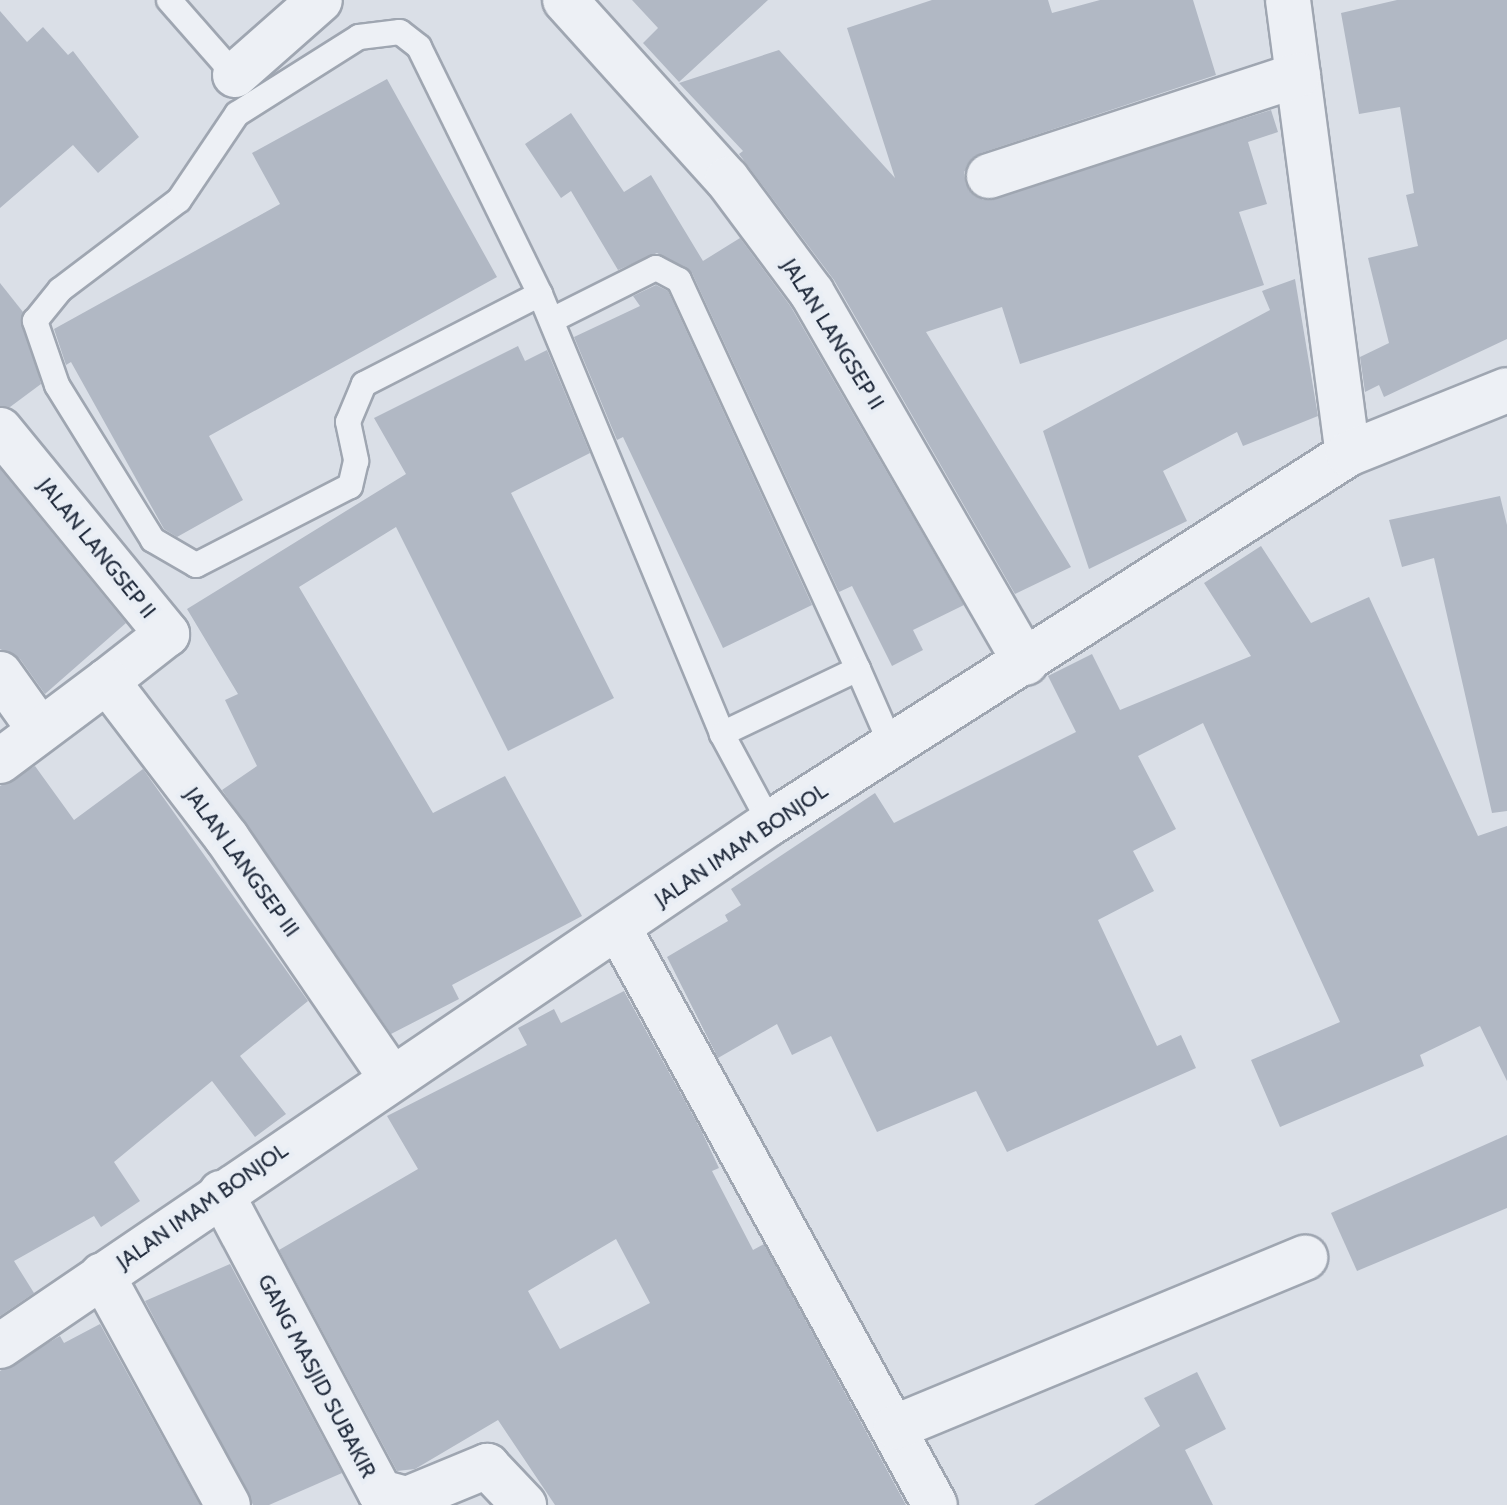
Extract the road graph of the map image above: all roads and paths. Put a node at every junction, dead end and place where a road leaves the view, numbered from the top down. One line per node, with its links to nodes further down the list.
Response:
1 (169, 0): 5 (lane)
2 (320, 0): 5 (street)
3 (565, 0): 13 (street, JALAN LANGSEP II)
4 (1288, 0): 6 (street)
5 (235, 75)
6 (1298, 75): 7 (street); 12 (street)
7 (989, 176)
8 (540, 294): 8 (lane); 9 (lane)
9 (552, 320): 14 (lane); 18 (lane)
10 (1507, 390): 12 (street, JALAN IMAM BONJOL)
11 (0, 430): 15 (street, JALAN LANGSEP II)
12 (1348, 454): 13 (street, JALAN IMAM BONJOL)
13 (1026, 663): 19 (street, JALAN IMAM BONJOL)
14 (858, 669): 18 (lane); 19 (lane)
15 (120, 670): 17 (street); 23 (street, JALAN LANGSEP III)
16 (0, 674): 17 (street)
17 (40, 730): 20 (street)
18 (722, 734): 21 (lane)
19 (892, 747): 21 (street, JALAN IMAM BONJOL)
20 (0, 761)
21 (770, 823): 22 (street, JALAN IMAM BONJOL)
22 (618, 927): 23 (street, JALAN IMAM BONJOL); 28 (street)
23 (390, 1076): 24 (street, JALAN IMAM BONJOL)
24 (221, 1193): 26 (street, JALAN IMAM BONJOL); 30 (street, GANG MASJID SUBAKIR)
25 (1305, 1258): 28 (street)
26 (102, 1275): 27 (street, JALAN IMAM BONJOL); 29 (street)
27 (0, 1346)
28 (896, 1427): 31 (street)
29 (228, 1505)
30 (524, 1505)
31 (935, 1505)

